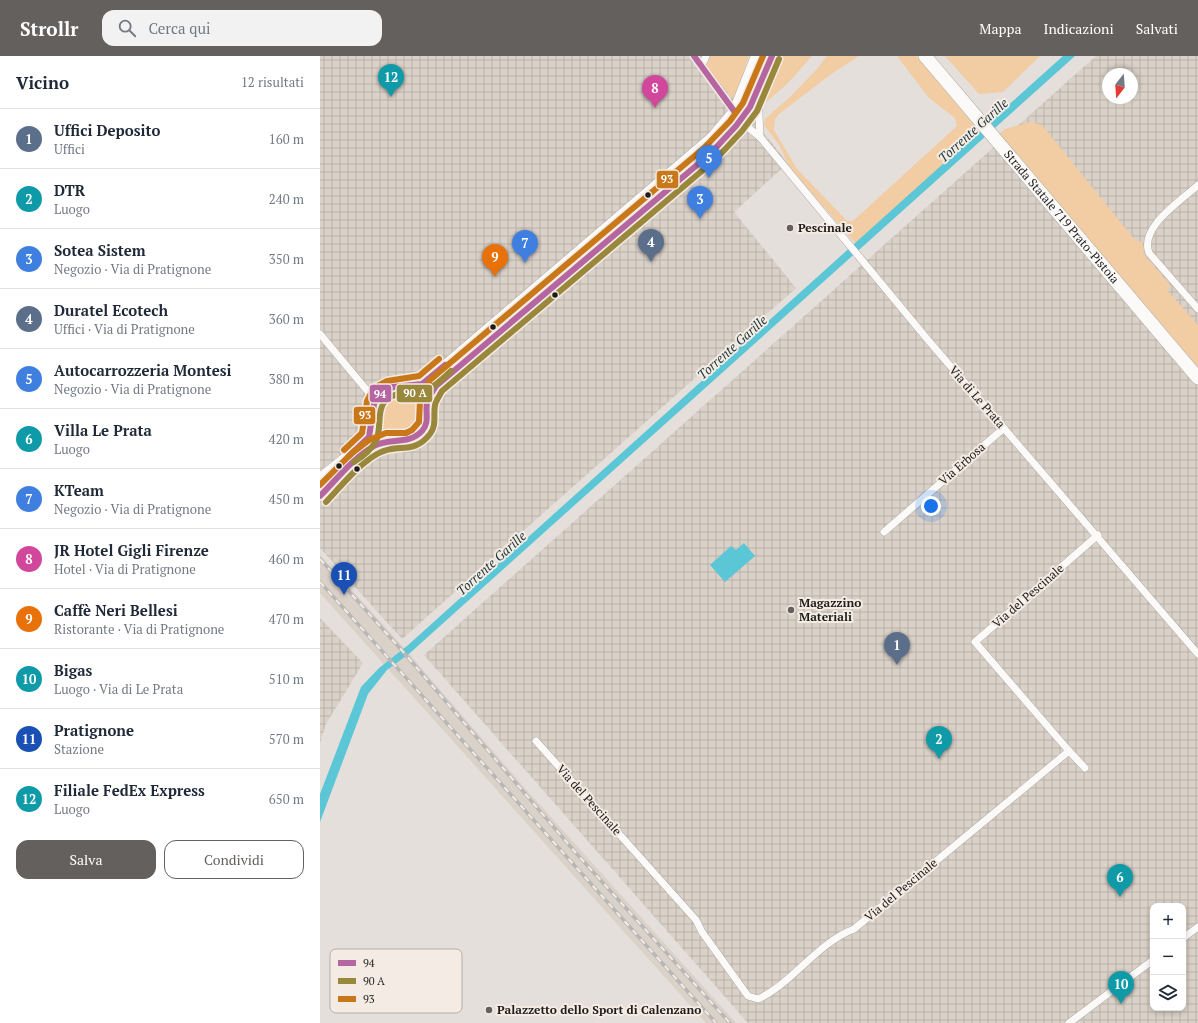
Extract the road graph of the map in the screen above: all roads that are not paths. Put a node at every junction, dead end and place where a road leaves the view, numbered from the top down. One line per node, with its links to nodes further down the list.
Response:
1 (694, 56): 6 (street)
2 (706, 56): 6 (street)
3 (756, 56): 8 (main road)
4 (772, 56): 7 (main road)
5 (924, 56): 14 (highway, Strada Statale 719 Prato-Pistoia)
6 (702, 65): 8 (street)
7 (758, 87): 9 (main road); 10 (street)
8 (734, 111): 15 (main road)
9 (740, 122): 10 (street, Via di Le Prata); 17 (main road)
10 (760, 137): 19 (street, Via di Le Prata)
11 (1198, 185): 12 (street)
12 (1198, 309)
13 (320, 334): 16 (street)
14 (1198, 378)
15 (403, 386): 16 (main road); 17 (main road)
16 (375, 400): 18 (main road)
17 (427, 405): 20 (main road)
18 (373, 422): 20 (main road); 22 (main road)
19 (1004, 428): 25 (street, Via Erbosa); 26 (street, Via di Le Prata)
20 (389, 440): 21 (main road)
21 (349, 467): 23 (main road); 24 (main road)
22 (320, 478)
23 (320, 486)
24 (320, 496)
25 (884, 532)
26 (1098, 535): 27 (street, Via di Le Prata); 29 (street, Via del Pescinale)
27 (1198, 654)
28 (536, 741): 29 (street, Via del Pescinale)
29 (1069, 750): 30 (street)
30 (1085, 768)
31 (1198, 927): 32 (street)
32 (1186, 936)
33 (1150, 962): 34 (street)
34 (1069, 1023)

